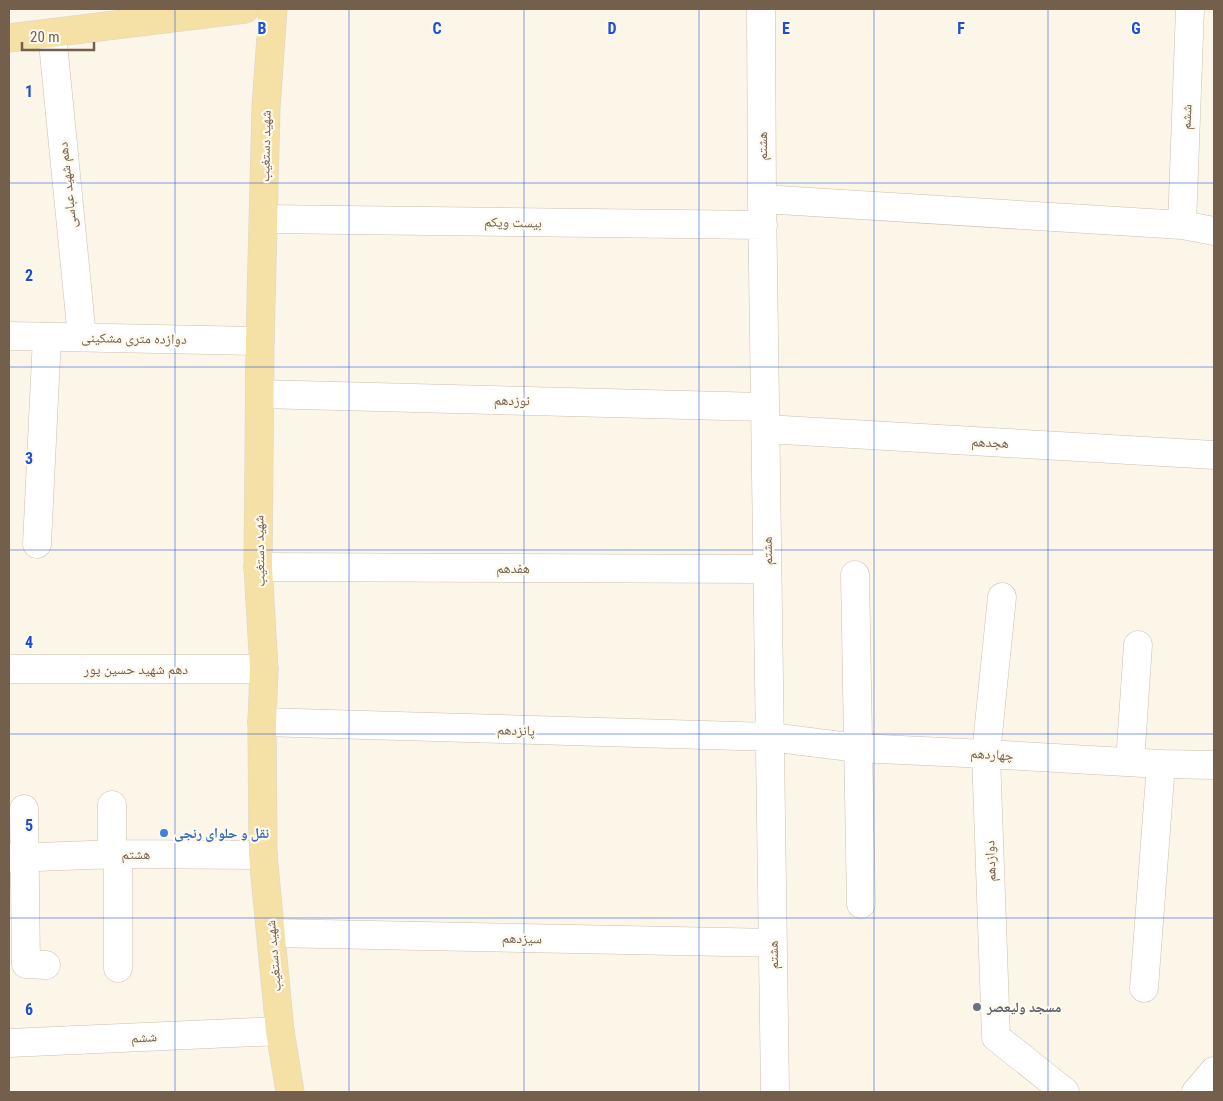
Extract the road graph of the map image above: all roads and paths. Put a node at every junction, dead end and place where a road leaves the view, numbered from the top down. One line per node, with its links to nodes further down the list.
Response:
1 (246, 9): 5 (main road)
2 (273, 9): 8 (main road, شهید دستغیب)
3 (761, 9): 7 (street, هشتم)
4 (1190, 9): 9 (street, ششم)
5 (52, 33): 6 (main road); 13 (street, دهم شهید عباسی)
6 (9, 38)
7 (763, 212): 8 (street, بیست ویکم); 9 (street, بیست ویکم); 16 (street, هشتم)
8 (264, 219): 14 (main road, شهید دستغیب)
9 (1182, 226): 10 (street, بیست ویکم)
10 (1214, 231)
11 (9, 336): 12 (street, دوازده متری مشکینی)
12 (47, 336): 13 (street, دوازده متری مشکینی); 18 (street)
13 (82, 337): 14 (street, دوازده متری مشکینی)
14 (260, 341): 15 (main road, شهید دستغیب)
15 (260, 394): 16 (street, نوزدهم); 19 (main road, شهید دستغیب)
16 (765, 418): 17 (street, هجدهم); 20 (street, هشتم)
17 (1214, 455)
18 (37, 544)
19 (258, 567): 20 (street, هفدهم); 24 (main road, شهید دستغیب)
20 (767, 569): 27 (street, هشتم)
21 (855, 575): 28 (street)
22 (1002, 597): 29 (street, دوازدهم)
23 (1138, 644): 30 (street)
24 (264, 669): 25 (street, دهم شهید حسین پور); 26 (main road, شهید دستغیب)
25 (9, 670)
26 (262, 722): 27 (street, پانزدهم); 36 (main road, شهید دستغیب)
27 (770, 737): 28 (street, چهاردهم); 40 (street, هشتم)
28 (858, 748): 29 (street, چهاردهم); 38 (street)
29 (986, 754): 30 (street, چهاردهم); 49 (street, دوازدهم)
30 (1130, 762): 31 (street, چهاردهم)
31 (1161, 764): 32 (street, چهاردهم); 43 (street)
32 (1214, 765)
33 (112, 805): 35 (street)
34 (24, 809): 37 (street)
35 (115, 854): 36 (street, هشتم); 37 (street, هشتم); 42 (street)
36 (263, 855): 39 (main road, شهید دستغیب)
37 (17, 858): 41 (street)
38 (860, 904)
39 (272, 933): 40 (street, سیزدهم); 44 (main road, شهید دستغیب)
40 (773, 944): 48 (street, هشتم)
41 (46, 965)
42 (118, 968)
43 (1144, 988)
44 (280, 1031): 45 (street, ششم); 47 (main road, شهید دستغیب)
45 (9, 1043)
46 (1214, 1071): 50 (street)
47 (290, 1092)
48 (775, 1092)
49 (1065, 1092)
50 (1196, 1092)

